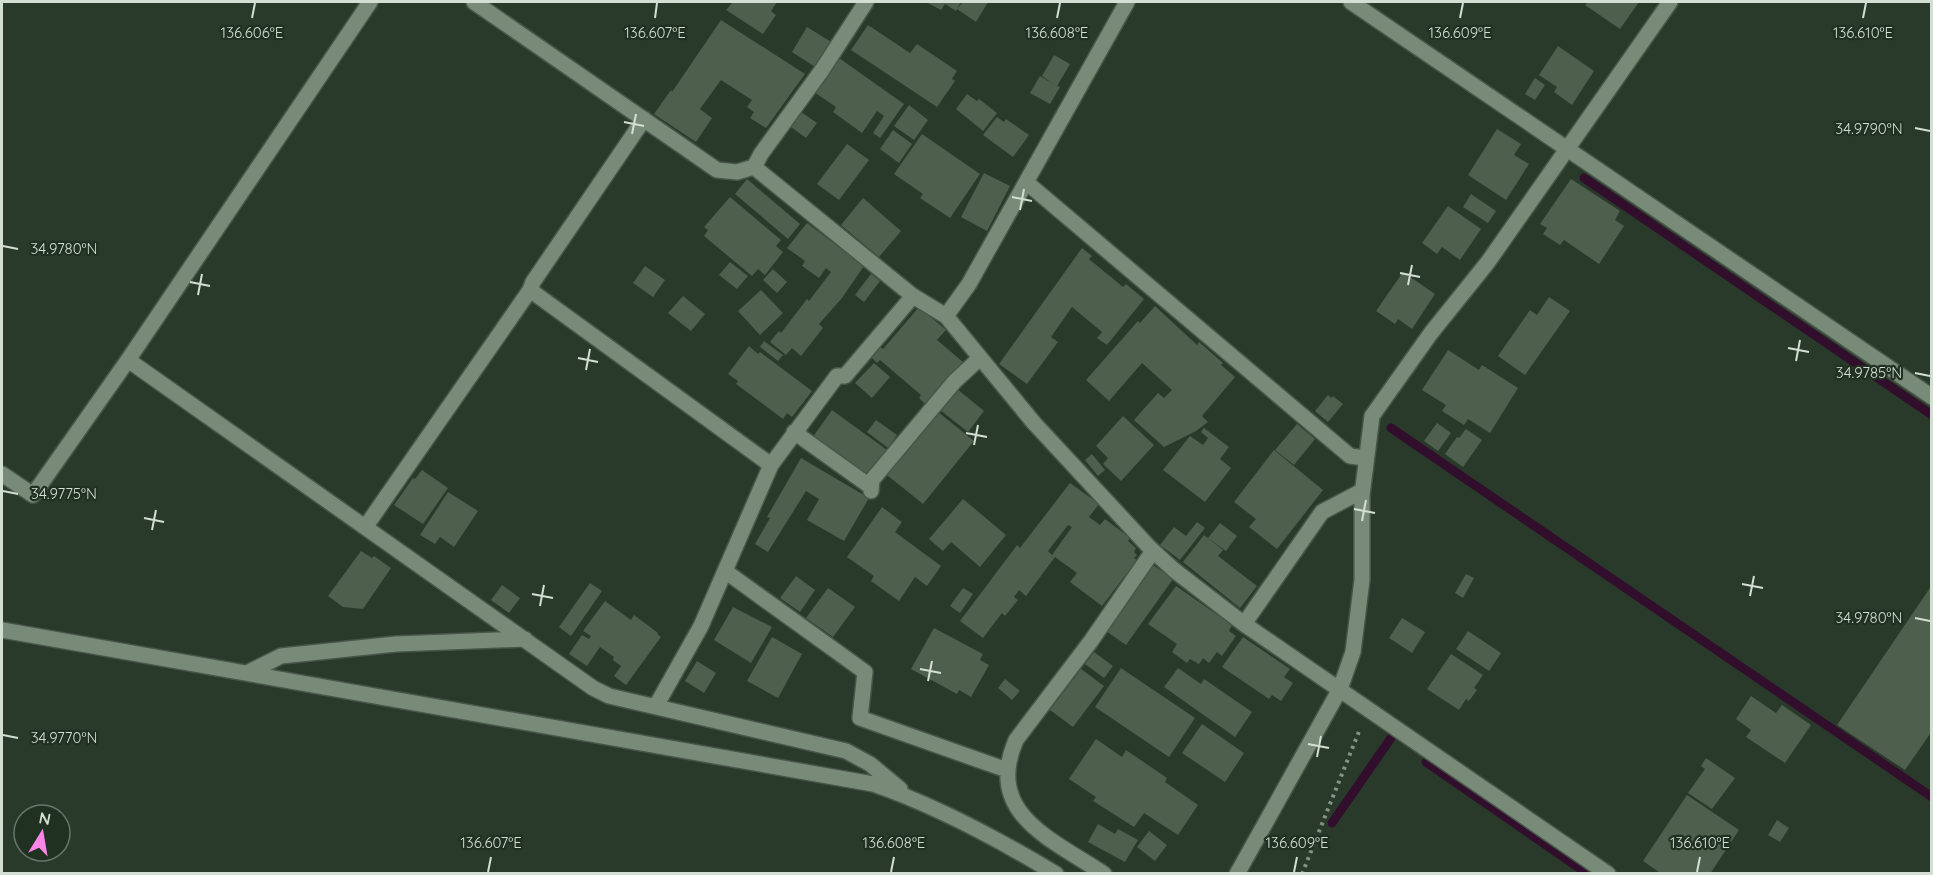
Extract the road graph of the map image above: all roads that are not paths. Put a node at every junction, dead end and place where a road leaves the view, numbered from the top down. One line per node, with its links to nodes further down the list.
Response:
1 (370, 2): 15 (street)
2 (474, 2): 7 (street)
3 (866, 2): 9 (street)
4 (1127, 2): 10 (street)
5 (1350, 2): 8 (street)
6 (1670, 2): 8 (street)
7 (644, 118): 9 (street); 11 (street)
8 (1569, 149): 16 (street); 18 (street)
9 (754, 167): 12 (street)
10 (1026, 182): 13 (street); 18 (street)
11 (530, 290): 19 (street); 22 (street)
12 (913, 296): 13 (street); 17 (street)
13 (946, 316): 14 (street)
14 (980, 358): 17 (street); 23 (street)
15 (128, 360): 20 (street); 22 (street)
16 (1932, 397)
17 (794, 432): 19 (street)
18 (1365, 458): 21 (street)
19 (771, 465): 24 (street)
20 (2, 474)
21 (1362, 491): 25 (street); 29 (street)
22 (366, 526): 27 (street)
23 (1153, 551): 25 (street); 31 (street)
24 (725, 571): 30 (street); 31 (street)
25 (1244, 624): 29 (street)
26 (2, 630): 28 (street)
27 (525, 639): 28 (street); 30 (street)
28 (247, 673): 32 (street)
29 (1340, 689): 35 (street); 36 (street)
30 (656, 706): 32 (street)
31 (1007, 770): 34 (street)
32 (908, 796): 33 (street)
33 (1056, 873)
34 (1104, 873)
35 (1237, 873)
36 (1608, 873)

